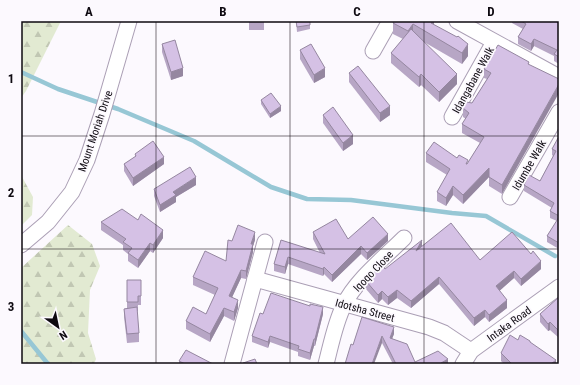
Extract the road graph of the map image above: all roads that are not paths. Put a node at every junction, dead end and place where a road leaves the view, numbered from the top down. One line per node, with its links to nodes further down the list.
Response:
1 (128, 21): 12 (street, Mount Moriah Drive)
2 (390, 21): 5 (street)
3 (457, 21): 4 (street)
4 (494, 42): 6 (street); 8 (street, Idangabane Walk)
5 (373, 51)
6 (559, 78)
7 (559, 112): 9 (street, Idumbe Walk)
8 (452, 117)
9 (510, 197)
10 (404, 238): 15 (street, Iqoqo Close)
11 (265, 242): 13 (street)
12 (21, 245)
13 (255, 279): 15 (street, Idotsha Street); 17 (street)
14 (559, 287): 16 (street, Intaka Road)
15 (344, 304): 16 (street, Idotsha Street); 18 (street, Iqoqo Close)
16 (471, 351): 19 (street, Intaka Road)
17 (232, 364)
18 (326, 364)
19 (463, 364)

